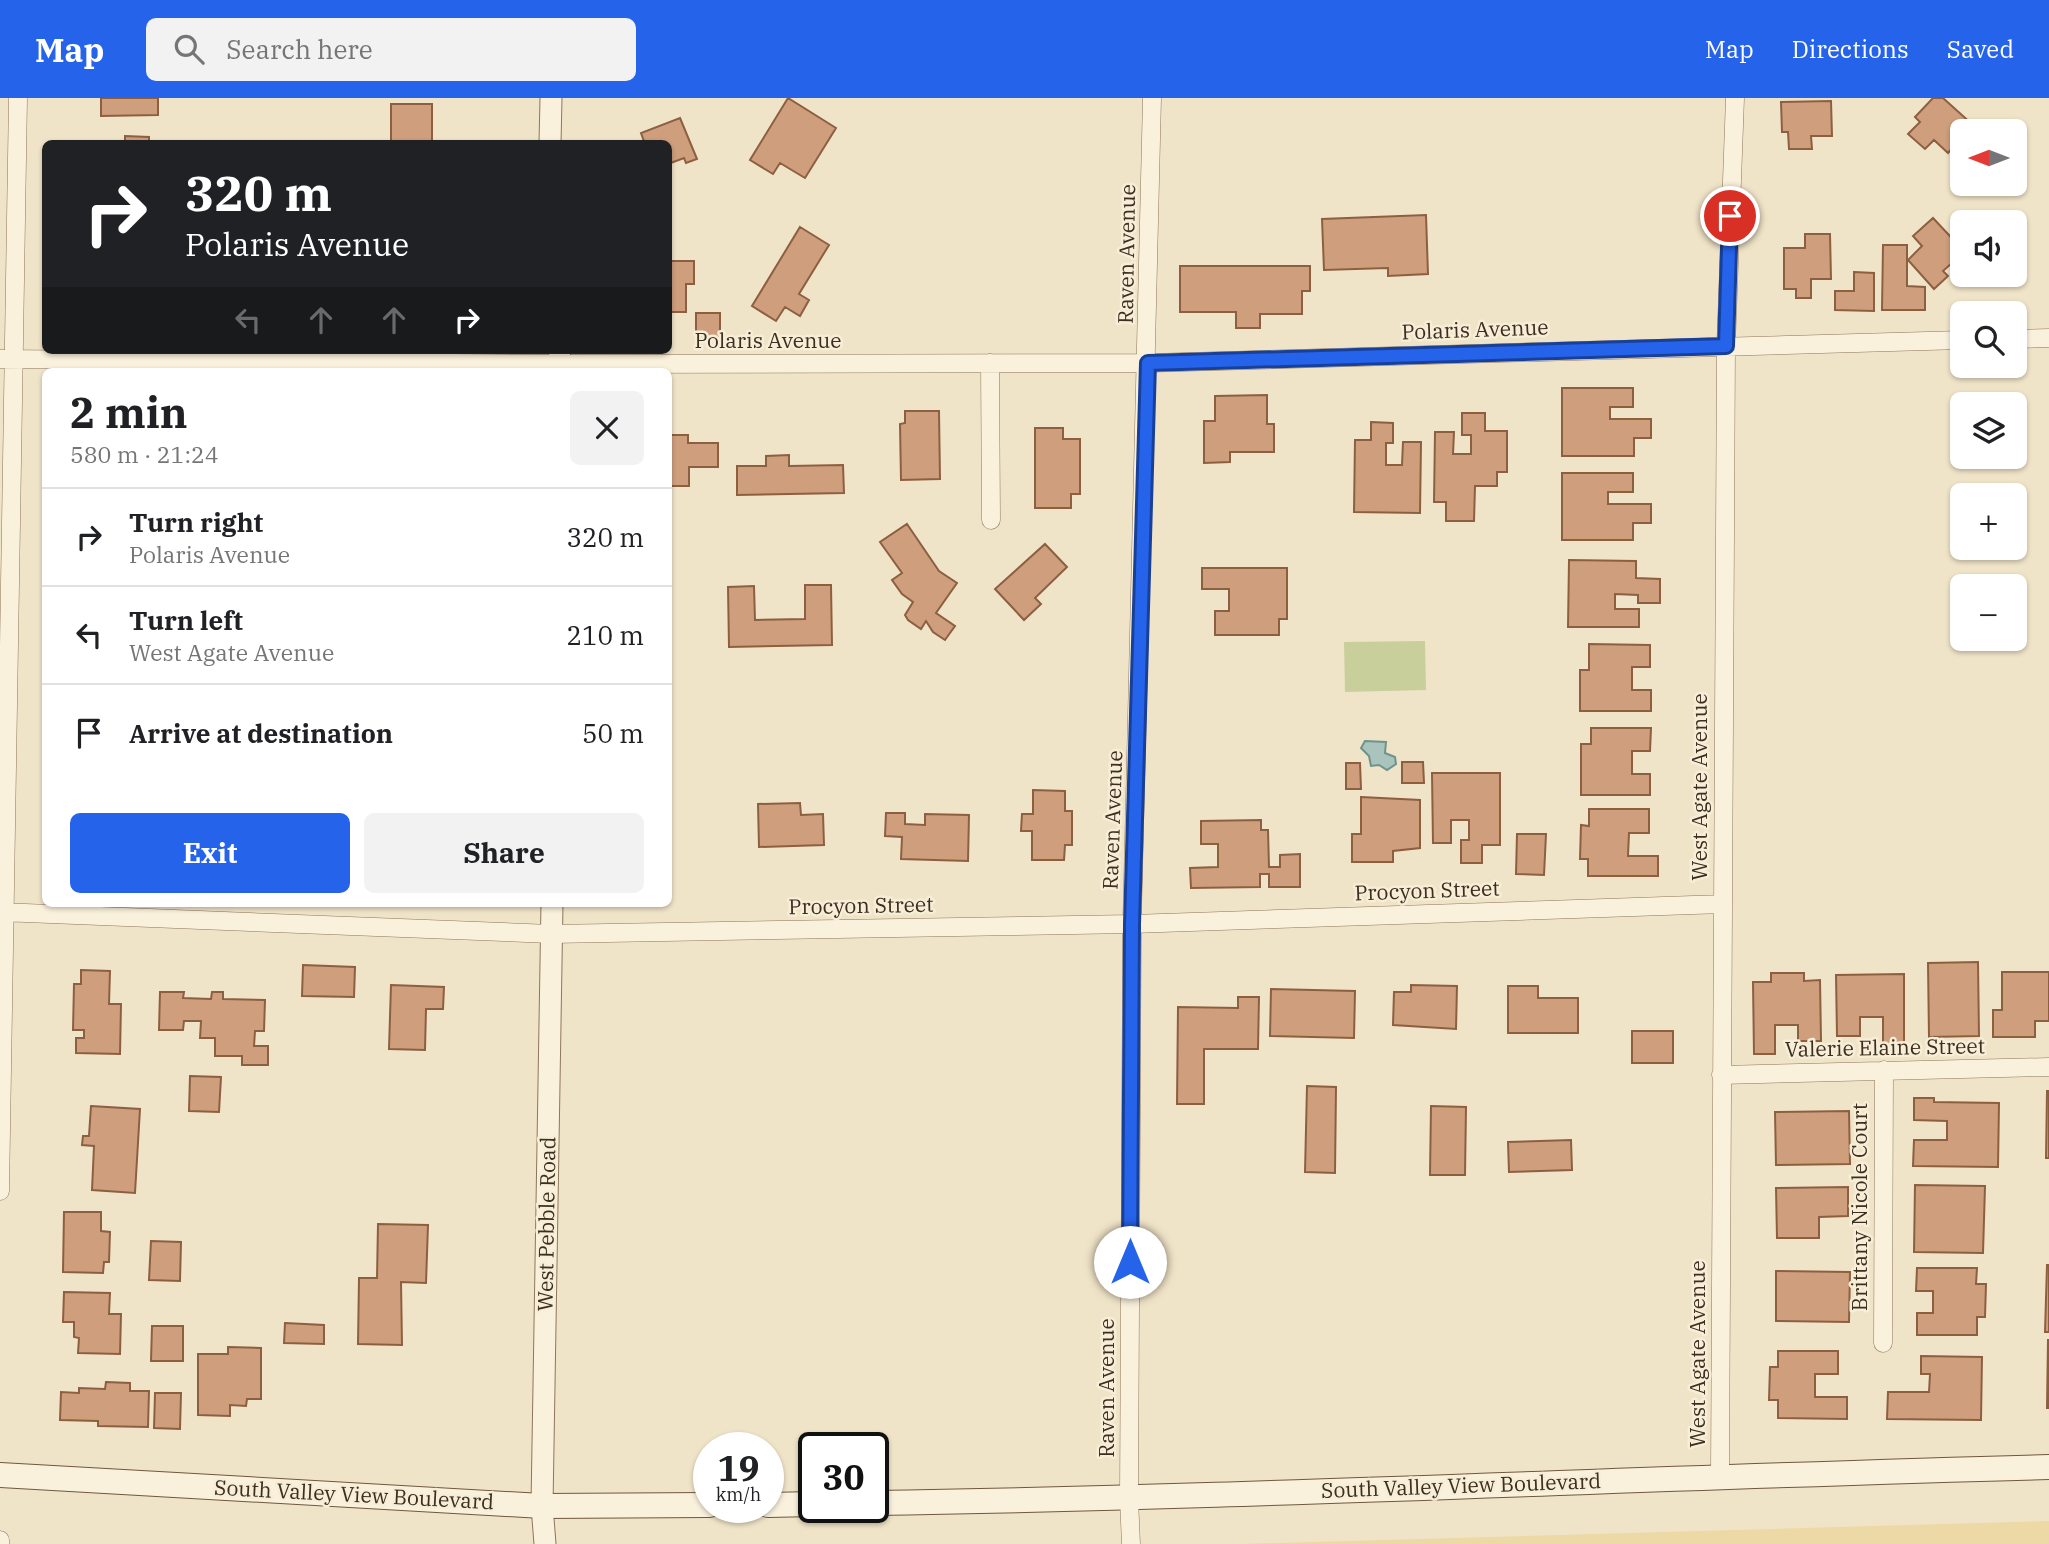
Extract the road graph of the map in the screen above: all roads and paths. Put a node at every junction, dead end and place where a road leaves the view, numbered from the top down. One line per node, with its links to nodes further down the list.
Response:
1 (18, 98): 10 (street)
2 (551, 98): 5 (street)
3 (1152, 98): 13 (street, Raven Avenue)
4 (1735, 98): 9 (street, West Agate Avenue)
5 (550, 140)
6 (2027, 338): 7 (street)
7 (2049, 338)
8 (1950, 340): 9 (street, Polaris Avenue)
9 (1726, 346): 13 (street, Polaris Avenue); 15 (street, West Agate Avenue)
10 (7, 359): 11 (street, Polaris Avenue); 17 (street)
11 (560, 362): 12 (street, Polaris Avenue)
12 (989, 363): 13 (street, Polaris Avenue); 14 (street)
13 (1148, 363): 18 (street, Raven Avenue)
14 (991, 520)
15 (1723, 904): 18 (street, Procyon Street); 22 (street, West Agate Avenue)
16 (552, 907): 19 (street, West Pebble Road)
17 (2, 912): 19 (street, Procyon Street); 23 (street)
18 (1132, 924): 19 (street, Procyon Street); 28 (street, Raven Avenue)
19 (551, 934): 31 (street, West Pebble Road)
20 (2049, 1067): 21 (street, Valerie Elaine Street)
21 (1884, 1070): 22 (street, Valerie Elaine Street); 24 (street, Brittany Nicole Court)
22 (1721, 1075): 27 (street, West Agate Avenue)
23 (0, 1191)
24 (1883, 1343)
25 (2049, 1467): 27 (main road, South Valley View Boulevard)
26 (0, 1475): 31 (main road, South Valley View Boulevard)
27 (1720, 1475): 28 (main road, South Valley View Boulevard)
28 (1129, 1499): 29 (main road, South Valley View Boulevard); 33 (street, Raven Avenue)
29 (889, 1503)
30 (693, 1505): 31 (main road, South Valley View Boulevard)
31 (542, 1506): 32 (street, West Pebble Road)
32 (545, 1544)
33 (1131, 1544)

